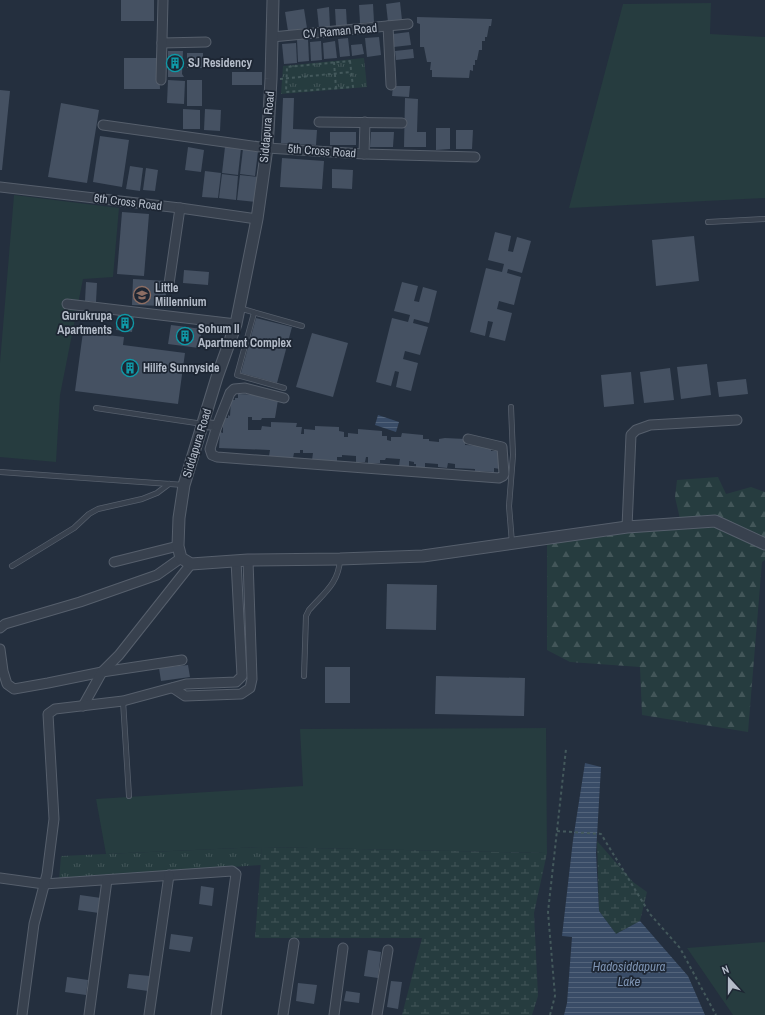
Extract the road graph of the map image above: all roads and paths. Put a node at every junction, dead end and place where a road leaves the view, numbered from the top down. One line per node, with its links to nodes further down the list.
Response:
1 (163, 0): 7 (street)
2 (272, 0): 5 (street, Siddapura Road)
3 (408, 24): 4 (street, CV Raman Road)
4 (388, 26): 5 (street, CV Raman Road); 13 (street)
5 (272, 37): 19 (street, Siddapura Road)
6 (206, 42): 7 (street)
7 (162, 43): 12 (street)
8 (334, 62): 9 (path); 10 (path); 11 (path)
9 (351, 72): 10 (path); 14 (path)
10 (335, 74): 11 (path); 14 (path)
11 (286, 79): 14 (path)
12 (161, 80)
13 (391, 85)
14 (336, 88)
15 (319, 122): 16 (street)
16 (365, 122): 17 (street); 20 (street)
17 (402, 123)
18 (103, 125): 19 (street, 5th Cross Road)
19 (267, 148): 20 (street, 5th Cross Road); 24 (street, Siddapura Road)
20 (364, 154): 21 (street, 5th Cross Road)
21 (475, 157)
22 (0, 187): 23 (street, 6th Cross Road)
23 (180, 208): 24 (street, 6th Cross Road); 27 (street)
24 (256, 219): 29 (street, Siddapura Road)
25 (765, 219): 26 (lane)
26 (708, 222)
27 (169, 284)
28 (67, 304): 31 (street)
29 (239, 308): 30 (lane); 31 (street, Siddapura Road)
30 (254, 312): 32 (lane); 33 (lane)
31 (236, 324): 38 (street, Siddapura Road)
32 (302, 326)
33 (284, 388)
34 (284, 398): 39 (street)
35 (511, 407): 45 (lane)
36 (96, 408): 38 (lane)
37 (737, 420): 44 (street)
38 (203, 424): 39 (street); 43 (street, Siddapura Road)
39 (217, 426): 40 (street)
40 (468, 439)
41 (0, 472): 42 (lane)
42 (170, 484): 43 (lane); 54 (lane)
43 (184, 485): 47 (street, Siddapura Road)
44 (627, 527): 45 (street); 46 (street)
45 (512, 544): 49 (street)
46 (765, 544)
47 (178, 546): 48 (street, Siddapura Road); 52 (street)
48 (181, 558): 53 (street); 55 (street)
49 (340, 559): 50 (street); 59 (lane)
50 (248, 560): 51 (street); 60 (street)
51 (236, 561): 53 (street); 60 (street)
52 (114, 562)
53 (191, 564): 58 (street)
54 (12, 566)
55 (0, 628)
56 (0, 649): 58 (street)
57 (182, 660): 58 (street)
58 (102, 672): 62 (street)
59 (304, 676)
60 (173, 688): 61 (street)
61 (123, 701): 62 (street); 64 (lane)
62 (83, 706): 69 (street)
63 (566, 750): 65 (path)
64 (129, 796)
65 (557, 831): 80 (path); 81 (path)
66 (169, 875): 68 (street); 75 (street); 76 (street)
67 (0, 878): 69 (street)
68 (107, 880): 69 (street); 74 (street)
69 (44, 884): 73 (street)
70 (294, 943): 77 (street)
71 (343, 948): 78 (street)
72 (388, 950): 79 (street)
73 (22, 1015)
74 (89, 1015)
75 (149, 1015)
76 (216, 1015)
77 (283, 1015)
78 (334, 1015)
79 (377, 1015)
80 (550, 1015)
81 (716, 1015)

